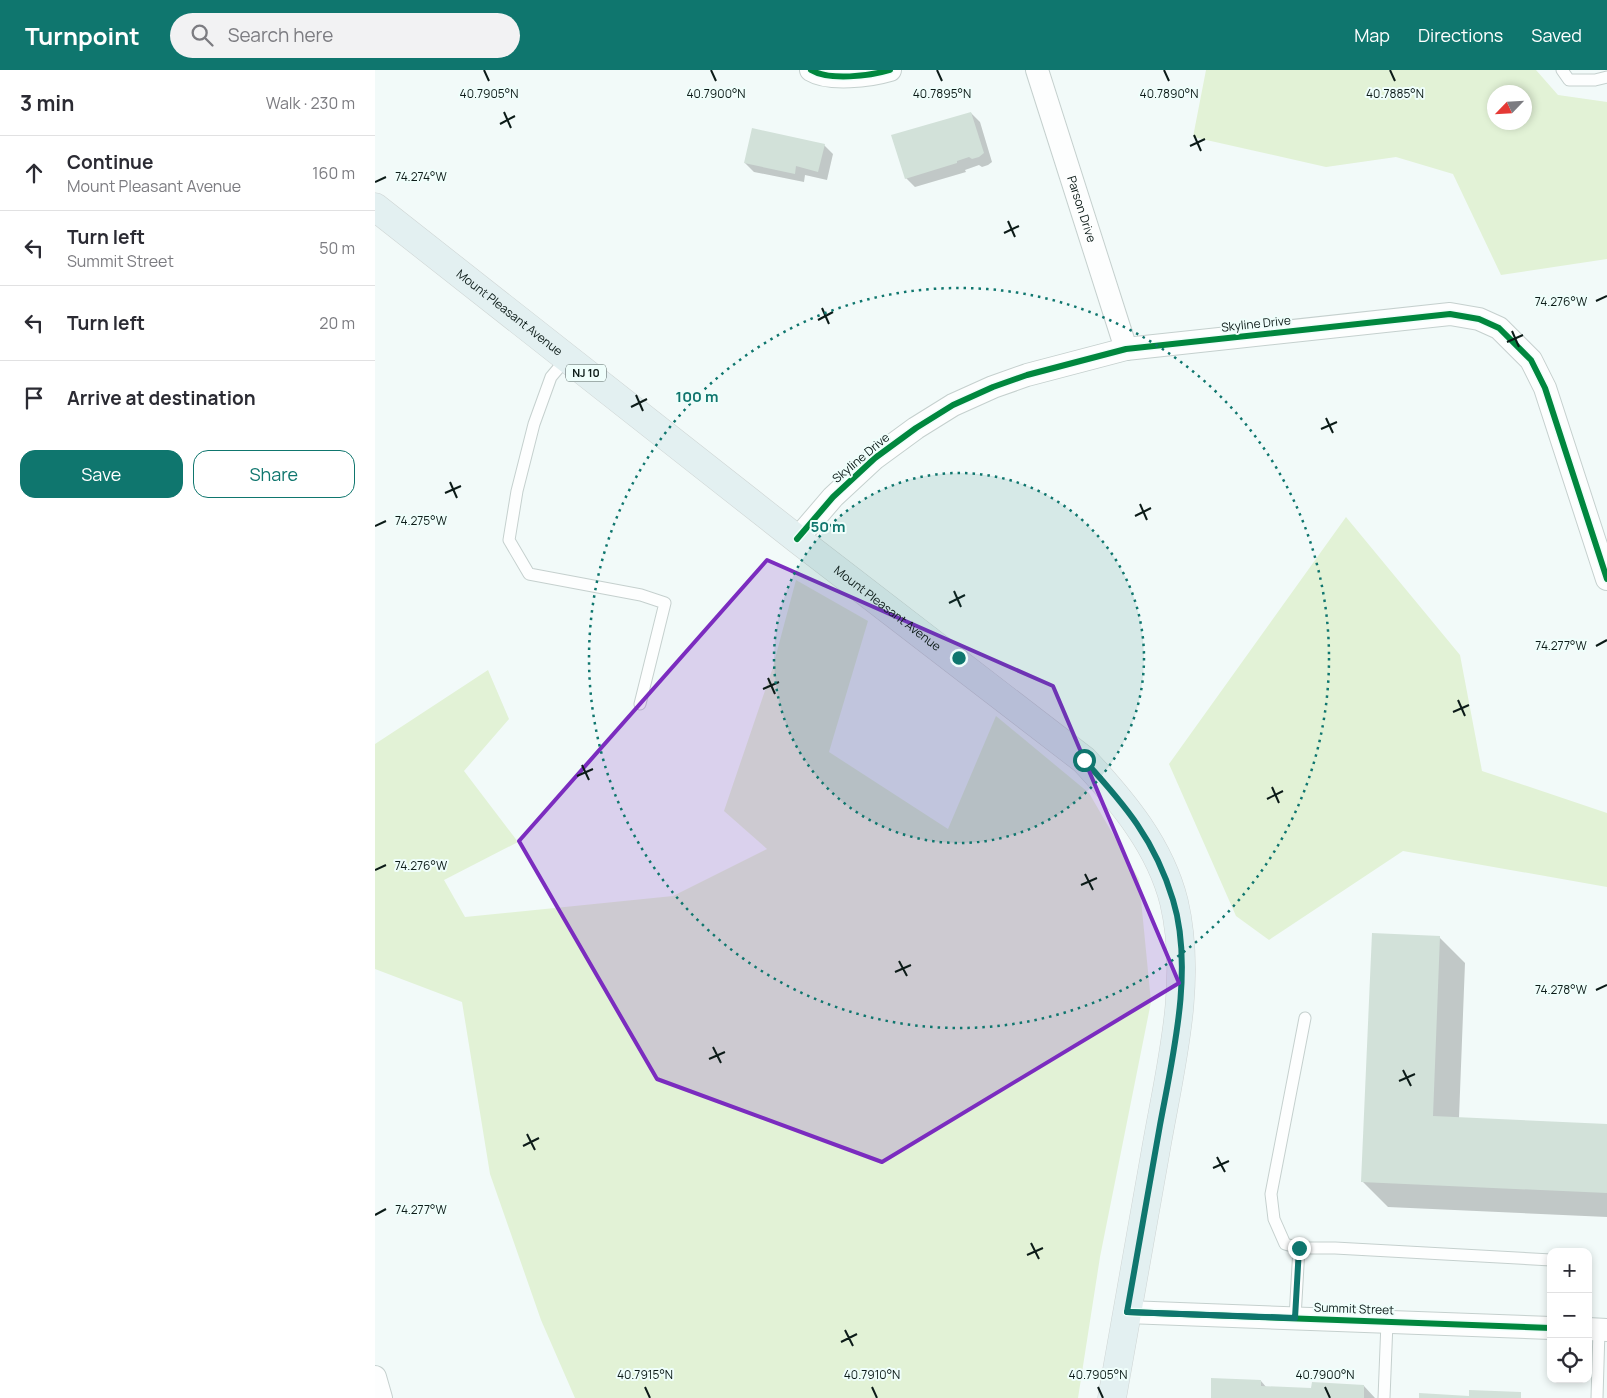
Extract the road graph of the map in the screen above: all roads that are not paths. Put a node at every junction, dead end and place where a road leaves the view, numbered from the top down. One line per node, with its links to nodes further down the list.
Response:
1 (811, 70): 2 (street)
2 (890, 70)
3 (1037, 70): 7 (street, Parson Drive)
4 (1562, 70): 5 (lane)
5 (1607, 77)
6 (375, 206): 8 (main road, Mount Pleasant Avenue / NJ 10)
7 (1126, 349): 9 (street, Skyline Drive); 10 (street, Skyline Drive)
8 (567, 358): 9 (main road, Mount Pleasant Avenue / NJ 10); 11 (lane)
9 (797, 539): 15 (main road, Mount Pleasant Avenue / NJ 10)
10 (1607, 578)
11 (640, 704)
12 (1305, 1018): 13 (lane)
13 (1299, 1248): 14 (lane); 16 (lane)
14 (1547, 1260)
15 (1127, 1312): 16 (street, Summit Street); 22 (main road, Mount Pleasant Avenue / NJ 10)
16 (1295, 1318): 17 (street, Summit Street)
17 (1387, 1322): 18 (street, Summit Street); 23 (lane)
18 (1547, 1328)
19 (1598, 1330): 24 (lane)
20 (375, 1377): 21 (street)
21 (381, 1398)
22 (1112, 1398)
23 (1384, 1398)
24 (1597, 1398)

